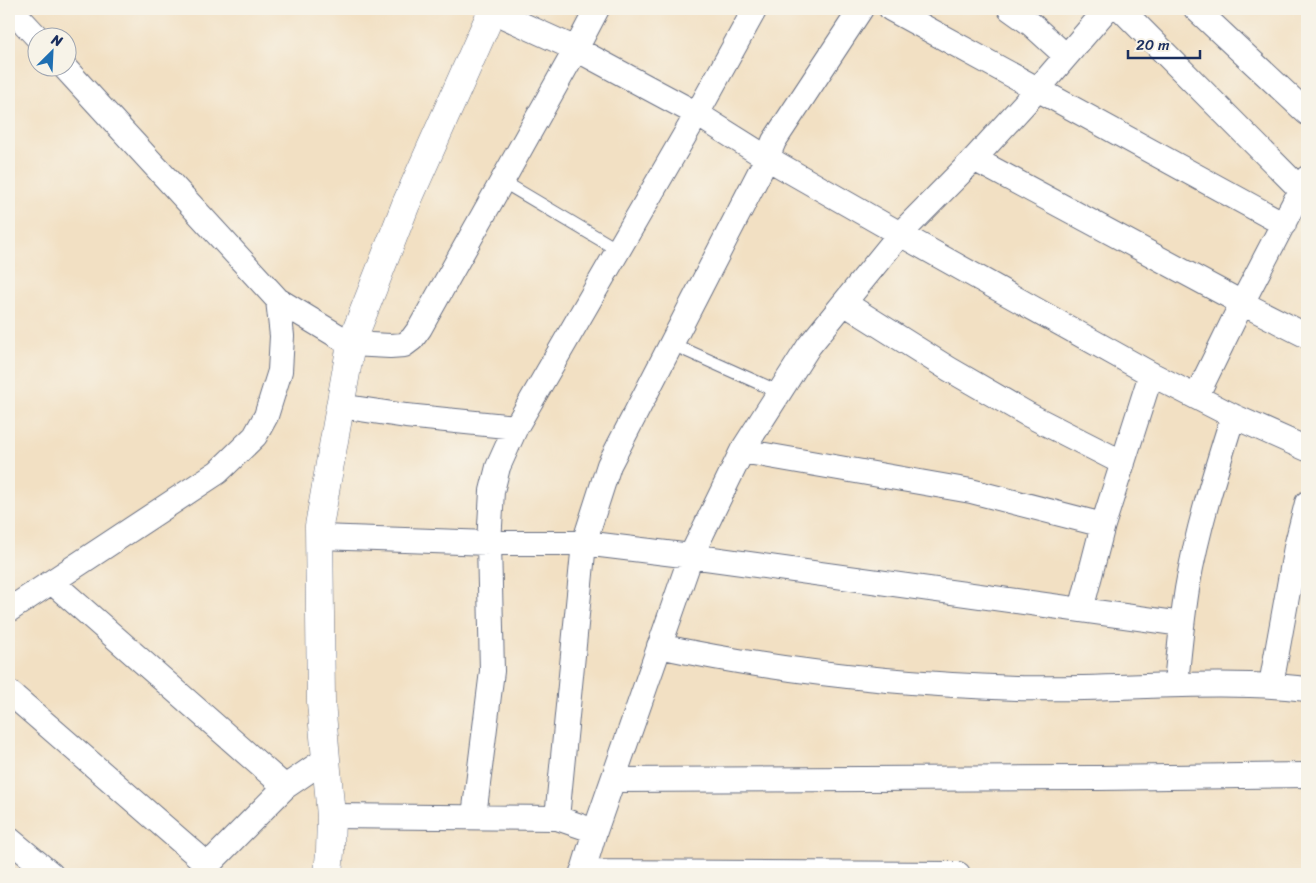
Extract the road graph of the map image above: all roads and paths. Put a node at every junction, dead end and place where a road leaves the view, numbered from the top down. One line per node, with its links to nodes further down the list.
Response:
1 (11, 9): 11 (street)
2 (597, 9): 12 (street)
3 (755, 9): 17 (street)
4 (862, 9): 18 (street)
5 (891, 9): 15 (street)
6 (1010, 9): 13 (street)
7 (1107, 9): 13 (street)
8 (1121, 9): 21 (street)
9 (1196, 9): 16 (street)
10 (492, 10): 12 (street); 28 (street)
11 (29, 28)
12 (576, 49): 17 (street); 20 (street)
13 (1066, 56): 15 (street)
14 (74, 78): 24 (street)
15 (1038, 89): 19 (street); 21 (street)
16 (1307, 113)
17 (697, 114): 18 (street); 23 (street)
18 (767, 158): 22 (street); 29 (street)
19 (974, 159): 22 (street); 26 (street)
20 (502, 181): 23 (lane); 28 (street)
21 (1298, 204): 26 (street)
22 (900, 234): 25 (street); 30 (street)
23 (618, 250): 35 (street)
24 (278, 300): 28 (street); 45 (street)
25 (844, 303): 31 (street); 38 (street)
26 (1242, 303): 27 (street); 32 (street)
27 (1307, 336)
28 (351, 344): 33 (street)
29 (672, 344): 31 (lane); 43 (street)
30 (1151, 374): 32 (street); 38 (street)
31 (778, 392): 37 (street)
32 (1196, 397): 34 (street)
33 (340, 406): 35 (street); 41 (street)
34 (1233, 416): 36 (street); 48 (street)
35 (516, 427): 42 (street)
36 (1307, 449)
37 (742, 451): 40 (street); 44 (street)
38 (1123, 463): 40 (street)
39 (1307, 503): 51 (street)
40 (1103, 525): 47 (street)
41 (320, 536): 42 (street); 54 (street)
42 (489, 543): 43 (street); 59 (street)
43 (584, 543): 44 (street); 60 (street)
44 (691, 556): 47 (street); 49 (street)
45 (52, 582): 46 (street); 57 (street)
46 (9, 610)
47 (1081, 610): 48 (street)
48 (1182, 624): 50 (street)
49 (659, 646): 50 (street); 56 (street)
50 (1176, 684): 51 (street)
51 (1271, 685): 52 (street)
52 (1307, 689)
53 (9, 692): 63 (street)
54 (326, 759): 57 (street); 58 (street)
55 (1307, 775): 56 (street)
56 (613, 780): 61 (street)
57 (284, 787): 63 (street)
58 (331, 816): 59 (street); 66 (street)
59 (474, 816): 60 (street)
60 (557, 818): 61 (street)
61 (595, 831): 64 (street)
62 (9, 838): 65 (street)
63 (204, 869)
64 (582, 873): 67 (street)
65 (51, 874)
66 (328, 874)
67 (958, 874)

